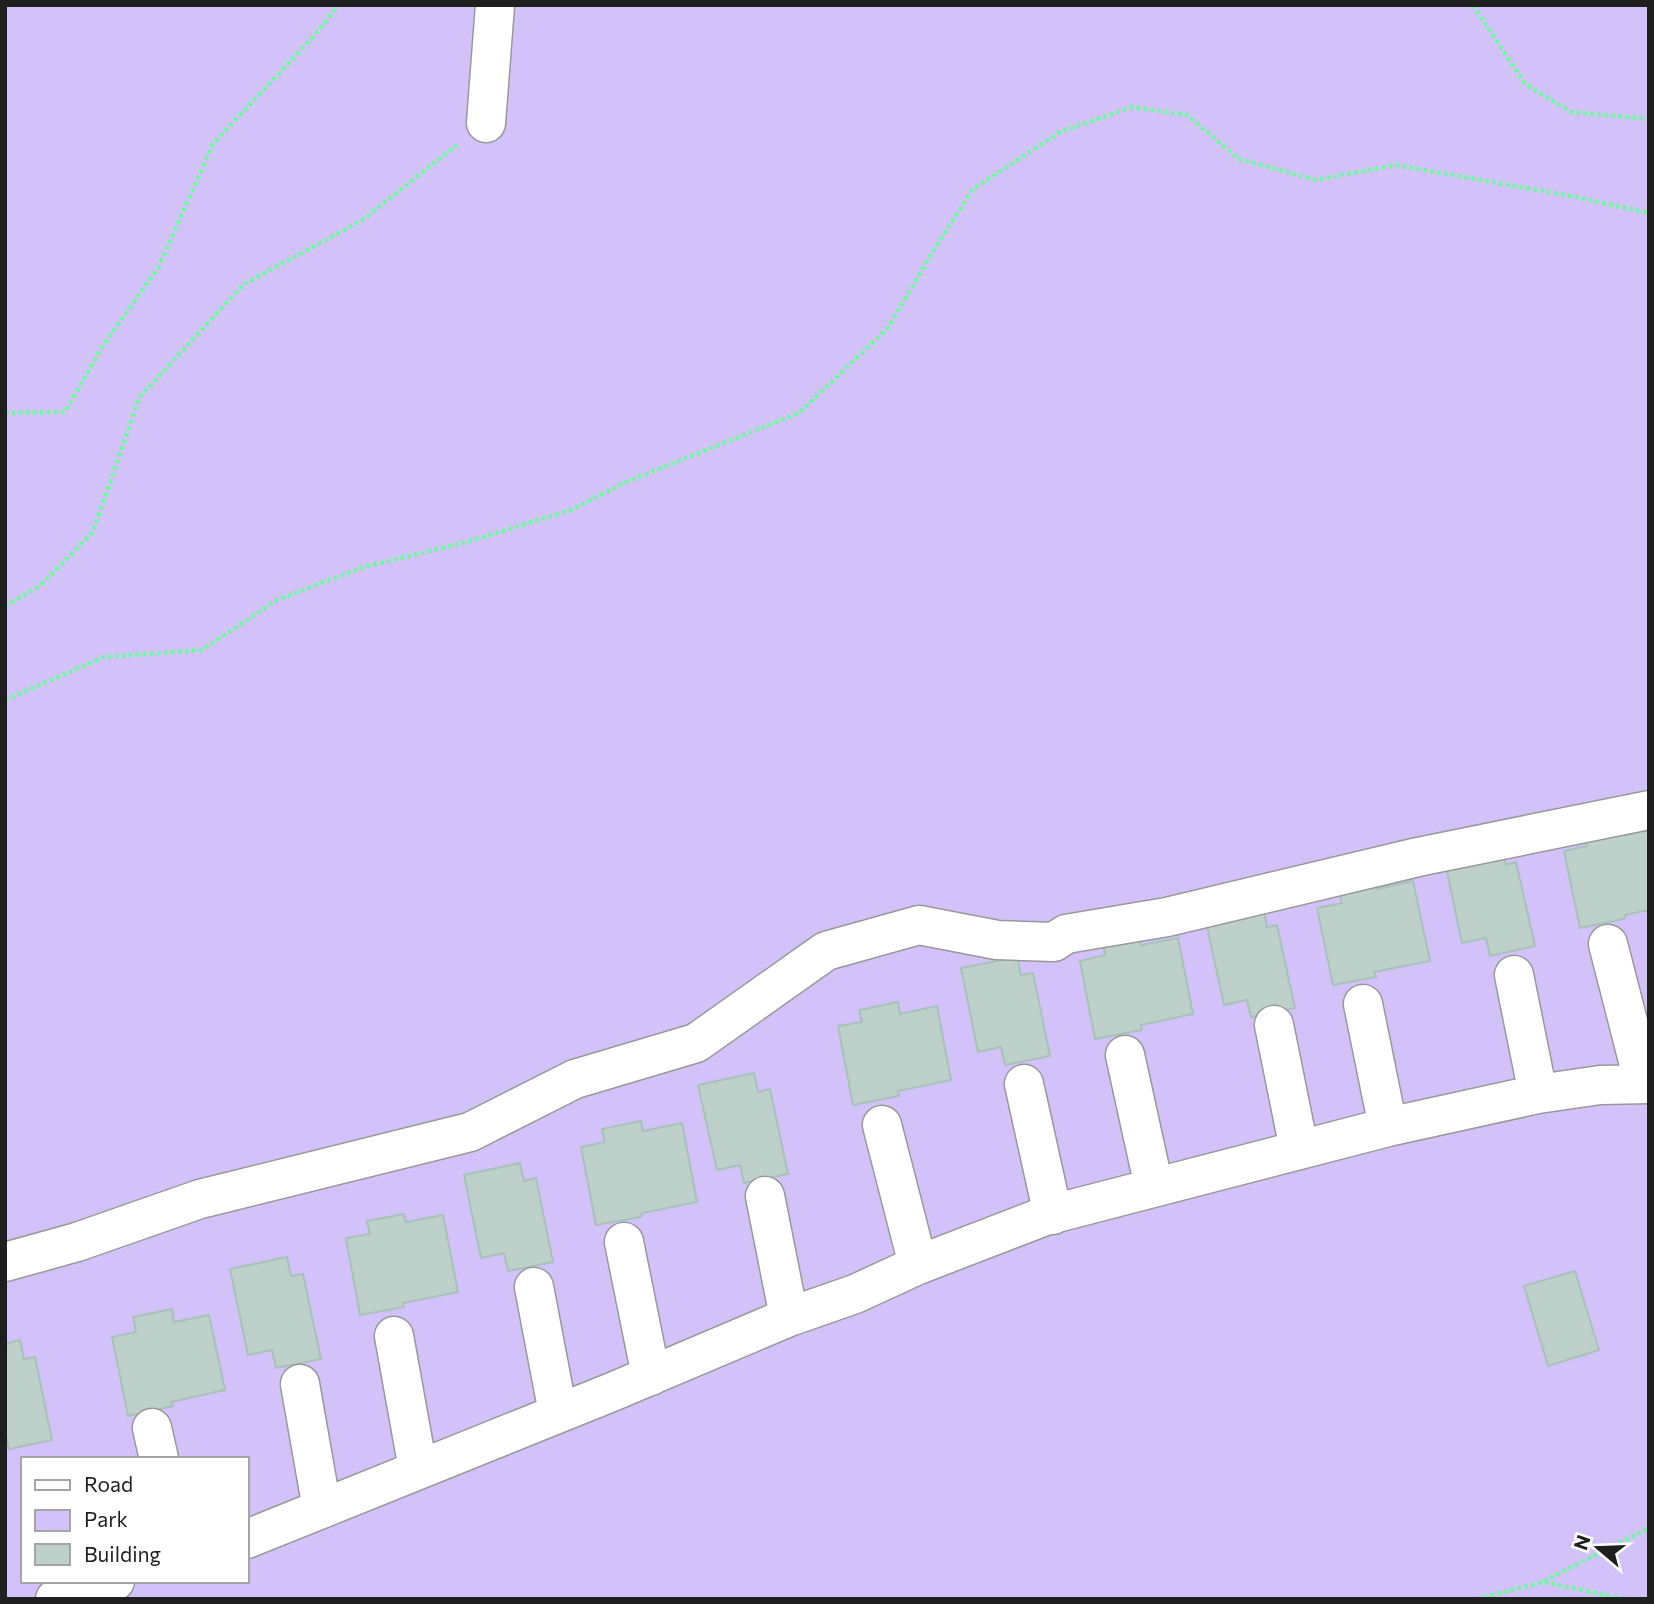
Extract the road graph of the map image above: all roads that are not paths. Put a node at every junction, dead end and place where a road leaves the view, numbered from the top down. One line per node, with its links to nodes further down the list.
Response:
1 (495, 5): 2 (street)
2 (486, 123)
3 (1649, 810): 19 (street)
4 (1608, 944): 10 (street)
5 (1514, 975): 11 (street)
6 (1363, 1004): 13 (street)
7 (1274, 1025): 14 (street)
8 (1125, 1055): 15 (street)
9 (1024, 1084): 17 (street)
10 (1646, 1084): 11 (street)
11 (1538, 1094): 13 (street)
12 (882, 1125): 20 (street)
13 (1388, 1127): 14 (street)
14 (1299, 1149): 15 (street)
15 (1154, 1187): 17 (street)
16 (765, 1196): 22 (street)
17 (1053, 1214): 20 (street)
18 (624, 1242): 24 (street)
19 (5, 1262)
20 (918, 1265): 22 (street)
21 (534, 1287): 26 (street)
22 (789, 1317): 24 (street)
23 (394, 1336): 27 (street)
24 (651, 1376): 26 (street)
25 (300, 1384): 28 (street)
26 (558, 1413): 27 (street)
27 (418, 1469): 28 (street)
28 (322, 1509): 29 (street)
29 (248, 1539)
30 (105, 1583): 31 (street)
31 (58, 1592)

